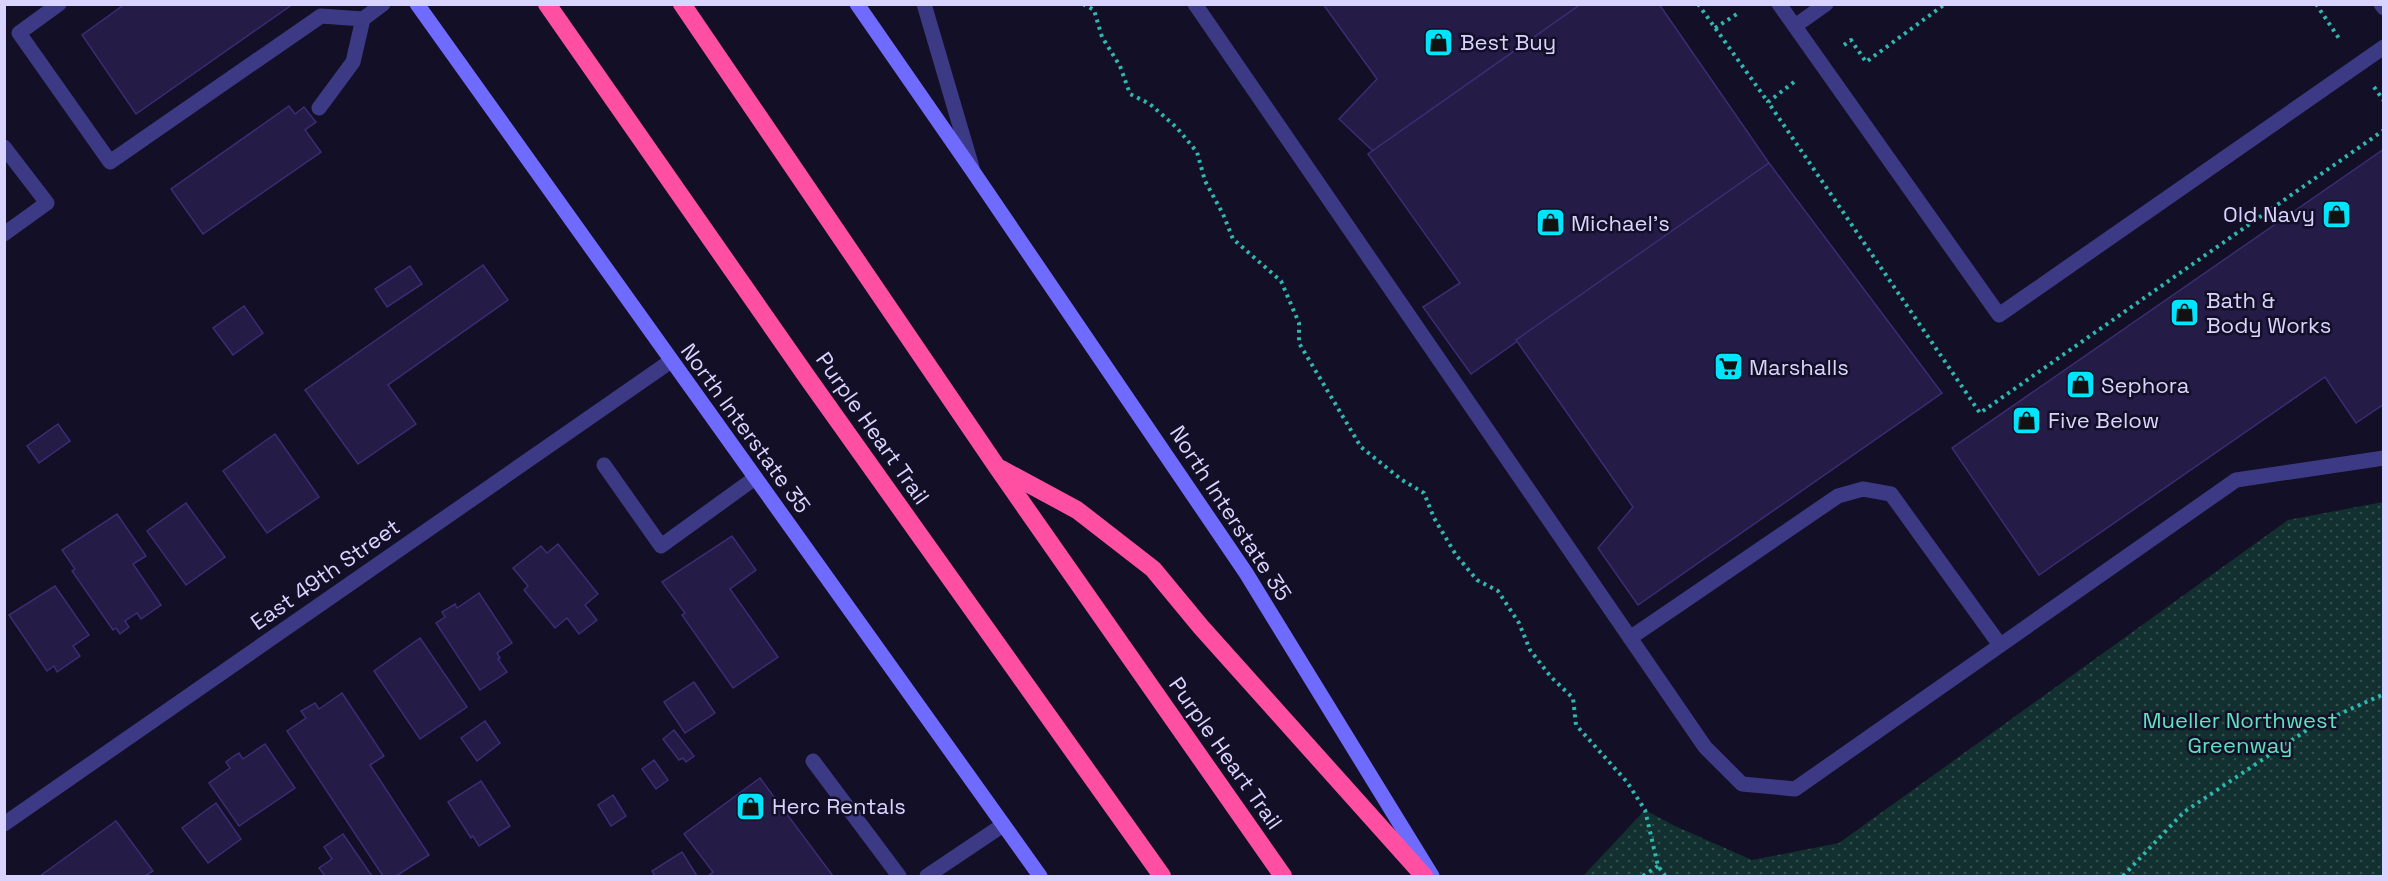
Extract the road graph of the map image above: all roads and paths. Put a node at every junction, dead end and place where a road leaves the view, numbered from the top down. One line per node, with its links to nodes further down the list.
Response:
1 (59, 4): 16 (street)
2 (383, 4): 16 (street)
3 (417, 4): 29 (main road, North Interstate 35)
4 (547, 4): 44 (highway, Purple Heart Trail)
5 (682, 4): 32 (highway, Purple Heart Trail)
6 (857, 4): 27 (main road, North Interstate 35)
7 (924, 4): 27 (street)
8 (1083, 4): 40 (path)
9 (1195, 4): 34 (street)
10 (1698, 4): 18 (path)
11 (1779, 4): 17 (street)
12 (1826, 4): 17 (street)
13 (1945, 4): 20 (path)
14 (2316, 4): 19 (path)
15 (1737, 14): 18 (path)
16 (363, 19): 25 (street)
17 (1795, 26): 21 (street)
18 (1715, 28): 24 (path)
19 (2340, 40)
20 (1844, 45)
21 (2384, 47)
22 (2374, 87): 23 (path)
23 (2384, 101)
24 (1768, 102)
25 (319, 108)
26 (4, 147): 28 (street)
27 (972, 170): 47 (main road, North Interstate 35)
28 (4, 234)
29 (671, 361): 33 (main road, North Interstate 35); 38 (street, East 49th Street)
30 (2384, 458): 35 (street)
31 (604, 465): 33 (street)
32 (997, 467): 45 (highway, Purple Heart Trail); 46 (highway)
33 (755, 478): 39 (main road, North Interstate 35)
34 (1630, 638): 35 (street); 35 (street)
35 (2000, 645)
36 (2384, 694): 50 (path)
37 (813, 761): 41 (street)
38 (4, 824)
39 (1004, 825): 42 (street); 43 (main road, North Interstate 35)
40 (1658, 866): 48 (path); 49 (path)
41 (898, 876)
42 (927, 876)
43 (1040, 876)
44 (1162, 876)
45 (1283, 876)
46 (1424, 876)
47 (1432, 876)
48 (1643, 876)
49 (1665, 876)
50 (2122, 876)

